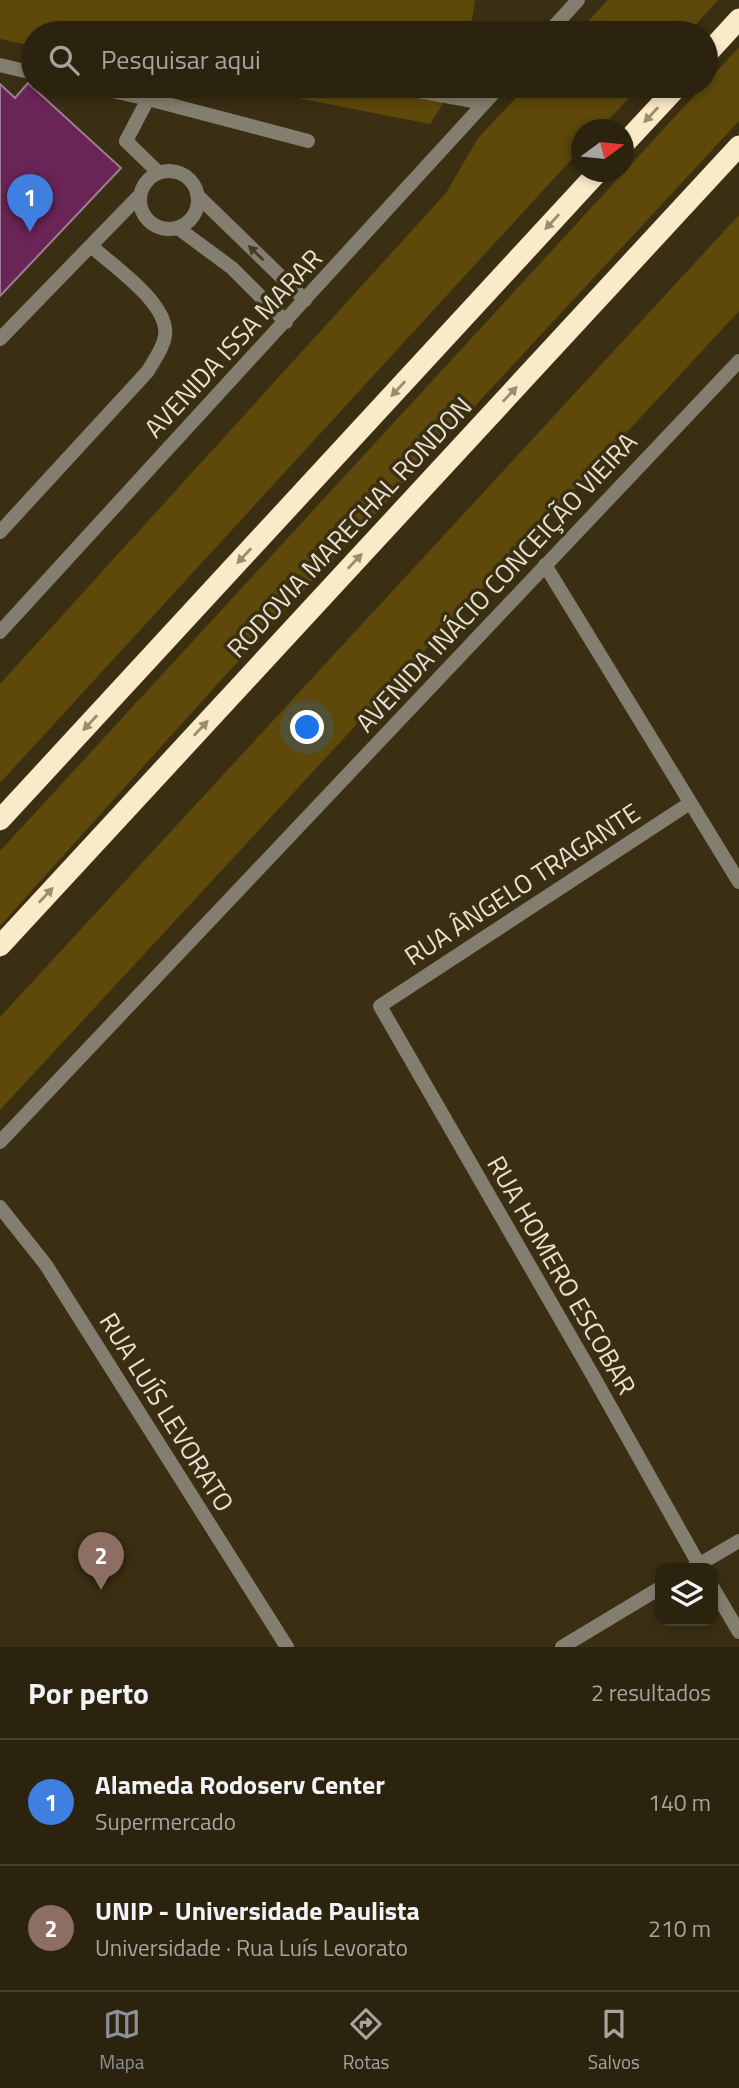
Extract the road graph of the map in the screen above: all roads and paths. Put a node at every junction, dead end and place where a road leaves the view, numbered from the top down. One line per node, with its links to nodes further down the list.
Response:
1 (578, 0): 3 (street)
2 (739, 19): 4 (highway)
3 (559, 21)
4 (718, 42)
5 (0, 65): 6 (street)
6 (21, 70)
7 (144, 98): 11 (street)
8 (457, 98): 12 (street)
9 (489, 98): 12 (street, AVENIDA ISSA MARAR)
10 (667, 98): 13 (highway, one-way to 13)
11 (148, 99): 14 (street); 16 (street)
12 (484, 103): 22 (street, AVENIDA ISSA MARAR)
13 (634, 133)
14 (308, 141)
15 (739, 146): 32 (highway, RODOVIA MARECHAL RONDON, one-way to 15)
16 (159, 173): 18 (street); 19 (street)
17 (589, 182): 30 (highway, one-way to 30)
18 (140, 195): 20 (street); 21 (street)
19 (197, 195): 20 (street); 22 (street, one-way to 19)
20 (178, 228): 23 (street)
21 (91, 246): 24 (street); 26 (street)
22 (305, 300): 23 (street, AVENIDA ISSA MARAR)
23 (286, 322): 28 (street, AVENIDA ISSA MARAR)
24 (0, 339)
25 (739, 361): 27 (street, AVENIDA INÁCIO CONCEIÇÃO VIEIRA)
26 (0, 533)
27 (545, 565): 29 (street); 34 (street, AVENIDA INÁCIO CONCEIÇÃO VIEIRA)
28 (0, 632)
29 (690, 803): 31 (street); 33 (street, RUA ÂNGELO TRAGANTE)
30 (0, 821)
31 (739, 881)
32 (0, 946)
33 (380, 1006): 37 (street, RUA HOMERO ESCOBAR)
34 (0, 1142)
35 (0, 1208): 42 (street, RUA LUÍS LEVORATO)
36 (739, 1541): 38 (street)
37 (695, 1563)
38 (703, 1563)
39 (655, 1591): 43 (street)
40 (718, 1596): 41 (street)
41 (739, 1632)
42 (287, 1647)
43 (562, 1647)

